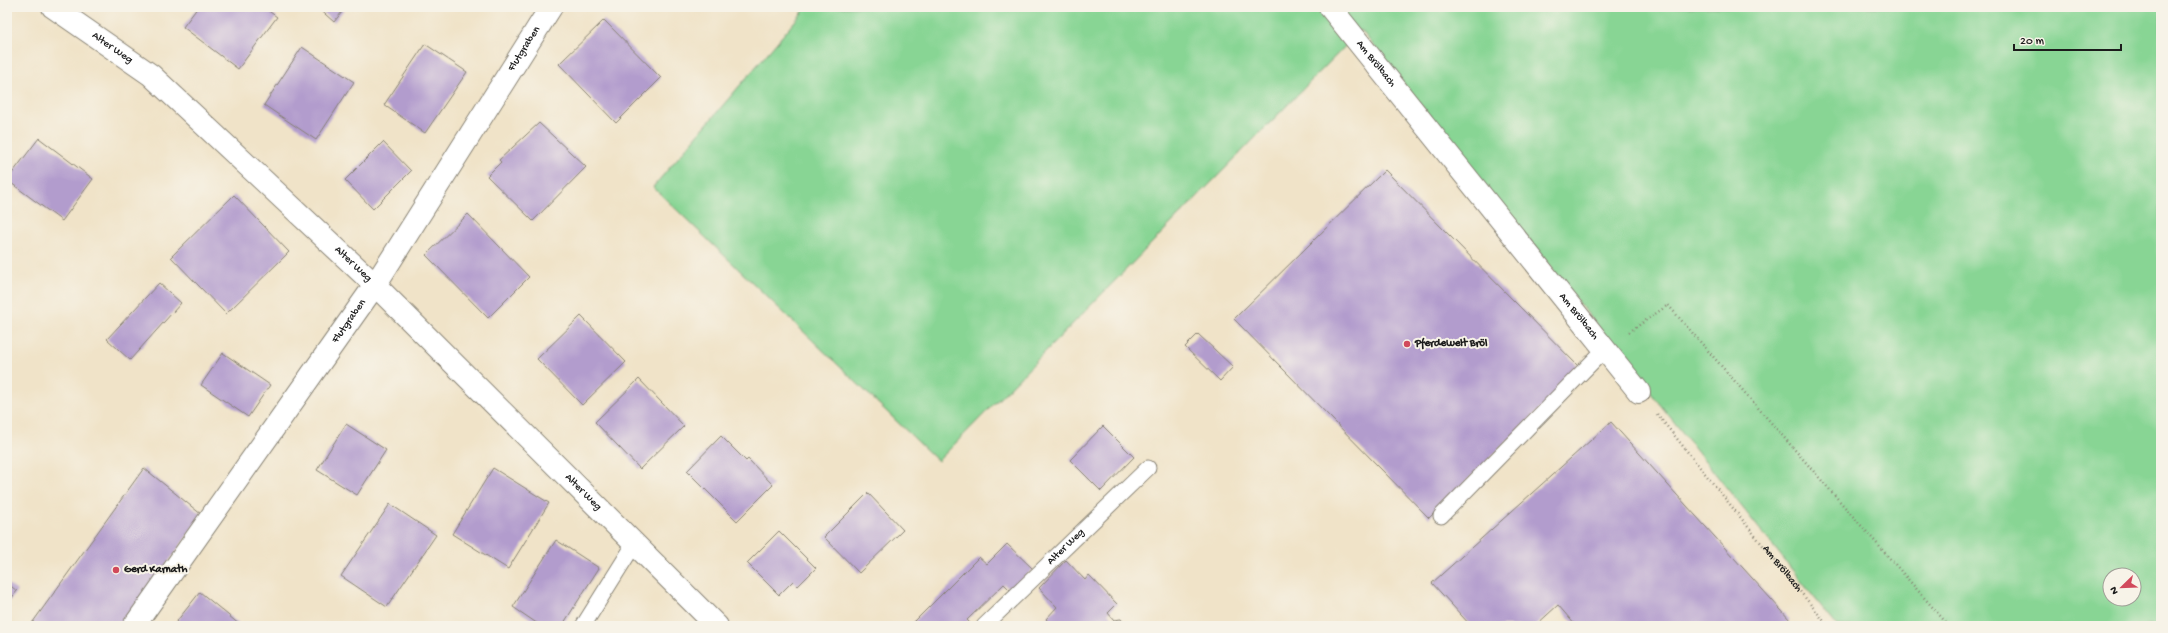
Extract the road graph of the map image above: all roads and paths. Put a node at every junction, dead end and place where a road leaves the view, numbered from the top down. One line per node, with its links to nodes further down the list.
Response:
1 (53, 7): 4 (street, Alter Weg)
2 (551, 7): 4 (street, Flutgraben)
3 (1330, 7): 5 (street, Am Brölbach)
4 (375, 285): 9 (street, Alter Weg); 10 (street, Flutgraben)
5 (1604, 350): 6 (street, Am Brölbach); 8 (lane); 15 (path)
6 (1640, 392): 14 (path, Am Brölbach)
7 (1148, 468): 13 (lane, Alter Weg)
8 (1441, 516)
9 (635, 543): 11 (lane); 12 (street, Alter Weg)
10 (134, 626)
11 (583, 626)
12 (717, 626)
13 (984, 626)
14 (1828, 626)
15 (1949, 626)

